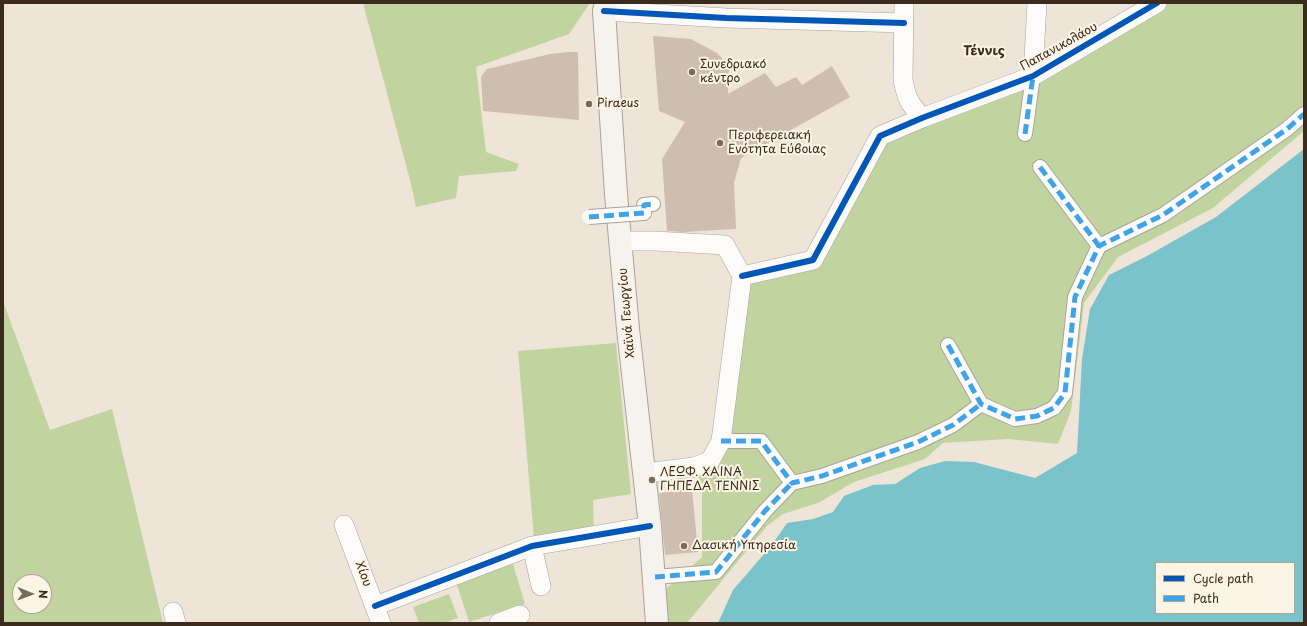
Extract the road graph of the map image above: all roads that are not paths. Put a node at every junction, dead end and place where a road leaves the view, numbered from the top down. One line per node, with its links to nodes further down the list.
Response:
1 (904, 3): 6 (street)
2 (1037, 3): 7 (street)
3 (1157, 3): 7 (street, Παπανικολάου)
4 (605, 7): 5 (street); 14 (main road, Χαϊνά Γεωργίου)
5 (759, 11): 6 (street)
6 (904, 23): 9 (street)
7 (1033, 76): 9 (street, Παπανικολάου); 10 (street)
8 (1304, 114): 15 (street)
9 (922, 118): 16 (street, Παπανικολάου)
10 (1025, 134)
11 (1040, 167): 15 (street)
12 (653, 204): 13 (street, bridge)
13 (589, 216)
14 (621, 241): 16 (street); 20 (main road, Χαϊνά Γεωργίου)
15 (1099, 246): 18 (street)
16 (742, 276): 19 (street)
17 (948, 345): 18 (street)
18 (981, 404): 21 (street)
19 (721, 441): 20 (street); 21 (street)
20 (645, 473): 23 (main road, Χαϊνά Γεωργίου)
21 (792, 483): 25 (street)
22 (344, 525): 27 (street, Χίου)
23 (650, 526): 24 (street); 25 (main road, Χαϊνά Γεωργίου)
24 (532, 546): 26 (street); 27 (street)
25 (655, 578): 30 (main road, Χαϊνά Γεωργίου)
26 (541, 586)
27 (378, 614)
28 (520, 615): 29 (street)
29 (499, 623)
30 (657, 623)

